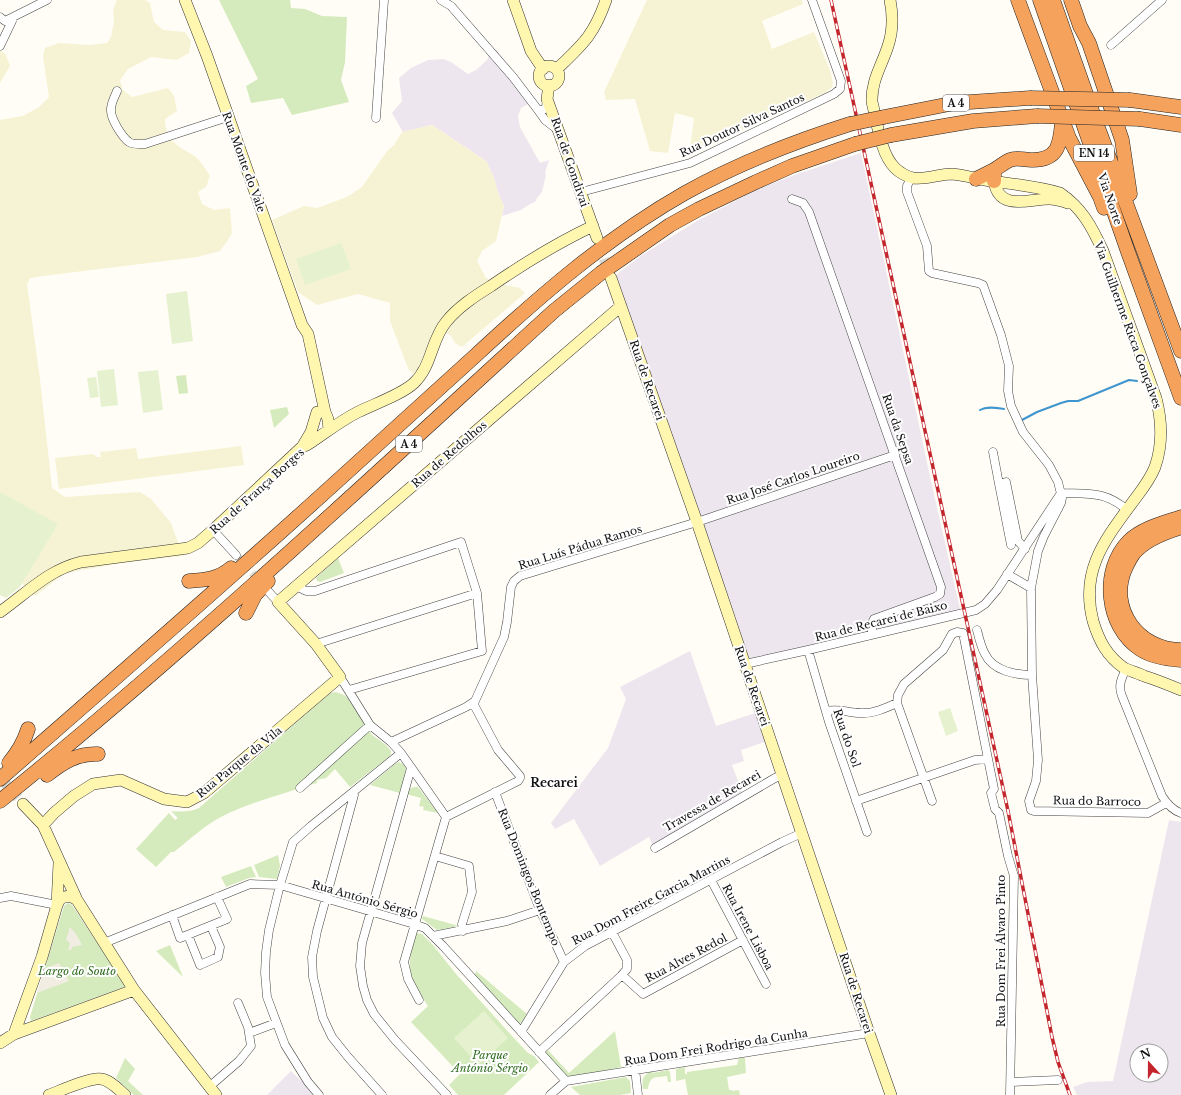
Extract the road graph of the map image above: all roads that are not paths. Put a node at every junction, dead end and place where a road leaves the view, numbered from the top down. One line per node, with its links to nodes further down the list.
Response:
1 (47, 0): 16 (street)
2 (185, 0): 27 (street, Rua Monte do Vale)
3 (384, 0): 28 (street)
4 (442, 0): 26 (street)
5 (513, 0): 20 (street)
6 (606, 0): 21 (street)
7 (812, 0): 35 (street, Rua Doutor Silva Santos)
8 (890, 0): 32 (street)
9 (1018, 0): 29 (highway)
10 (1040, 0): 41 (highway, Via Norte / EN 14)
11 (1053, 0): 38 (highway, Via Norte / EN 14)
12 (1071, 0): 17 (highway)
13 (1080, 0): 17 (highway)
14 (1162, 0): 18 (street)
15 (0, 17): 16 (street)
16 (12, 18): 19 (street)
17 (1089, 44): 38 (highway)
18 (1111, 44)
19 (0, 46)
20 (543, 69): 21 (street); 22 (street)
21 (557, 69): 22 (street, Rua de Gondivai)
22 (549, 85): 24 (street, Rua de Gondivai)
23 (117, 91): 27 (street)
24 (547, 99): 26 (street); 31 (street, Rua de Gondivai)
25 (1181, 107): 59 (highway, A 4, bridge)
26 (538, 110): 31 (street)
27 (228, 117): 46 (street, Rua Monte do Vale)
28 (376, 118)
29 (1062, 120): 34 (highway); 41 (highway)
30 (1181, 125): 63 (highway, A 4, bridge)
31 (559, 131): 35 (street, Rua de Gondivai)
32 (911, 178): 33 (street, Via Guilherme Ricca Gonçalves); 52 (street)
33 (976, 179): 34 (highway); 34 (street, Via Guilherme Ricca Gonçalves)
34 (996, 181): 37 (street, Via Guilherme Ricca Gonçalves); 37 (street, Via Guilherme Ricca Gonçalves)
35 (580, 192): 39 (street, Rua de Gondivai)
36 (792, 199): 51 (street, Rua da Sepsa)
37 (1078, 208): 53 (street, Via Guilherme Ricca Gonçalves)
38 (1133, 219): 44 (highway, Via Norte / EN 14)
39 (593, 226): 40 (street, Rua de Gondivai); 47 (street, Rua de França Borges)
40 (597, 238)
41 (1128, 252): 45 (highway, Via Norte / EN 14)
42 (611, 278): 43 (street, Rua de Recarei)
43 (621, 306): 56 (street, Rua de Recarei); 66 (street, Rua de Redolhos)
44 (1181, 351)
45 (1181, 398)
46 (321, 412): 47 (street); 48 (street, Rua Monte do Vale); 49 (street)
47 (349, 416): 48 (street, Rua de França Borges)
48 (329, 430): 49 (street, Rua de França Borges)
49 (302, 447): 58 (street, Rua de França Borges)
50 (993, 452): 55 (street)
51 (895, 455): 56 (street, Rua José Carlos Loureiro); 74 (street, Rua da Sepsa)
52 (1061, 493): 53 (street); 61 (street, Rua de Recarei de Baixo); 67 (street)
53 (1127, 510): 80 (street, Via Guilherme Ricca Gonçalves)
54 (1181, 517): 78 (highway)
55 (1010, 519): 60 (street); 61 (street)
56 (697, 522): 79 (street, Rua de Recarei); 85 (street, Rua Luís Pádua Ramos)
57 (1181, 527): 77 (highway)
58 (213, 530): 62 (street); 71 (street, Rua de França Borges)
59 (270, 541): 65 (highway); 98 (highway, A 4)
60 (1011, 545)
61 (1025, 549): 64 (street, Rua de Recarei de Baixo)
62 (236, 555)
63 (284, 556): 72 (highway); 103 (highway, A 4)
64 (1007, 574): 67 (street); 74 (street, Rua de Recarei de Baixo)
65 (190, 581)
66 (296, 586): 69 (street); 70 (street, Rua de Redolhos)
67 (1031, 588): 81 (street)
68 (267, 590): 70 (street)
69 (477, 593): 75 (street); 83 (street)
70 (278, 602): 75 (street)
71 (0, 612)
72 (246, 613)
73 (977, 630): 81 (street)
74 (872, 634): 76 (street, Rua de Recarei de Baixo)
75 (316, 644): 82 (street)
76 (808, 650): 79 (street, Rua de Recarei de Baixo); 87 (street, Rua do Sol)
77 (1181, 650)
78 (1181, 660)
79 (745, 664): 96 (street, Rua de Recarei)
80 (1126, 669): 84 (street, Via Guilherme Ricca Gonçalves); 105 (street)
81 (1032, 675): 105 (street, Rua do Barroco)
82 (340, 677): 83 (street); 110 (street, Rua Parque da Vila)
83 (349, 690): 88 (street)
84 (1181, 690)
85 (473, 703): 90 (street); 101 (street)
86 (897, 703): 87 (street); 93 (street, Rua Dom Frei Álvaro Pinto); 97 (street)
87 (826, 711): 102 (street, Rua do Sol)
88 (370, 725): 90 (street); 99 (street)
89 (28, 729): 95 (highway)
90 (391, 742): 91 (street)
91 (400, 753): 94 (street); 100 (street)
92 (98, 754): 107 (highway)
93 (988, 759): 97 (street); 152 (street, Rua Dom Frei Álvaro Pinto)
94 (411, 768): 109 (street); 124 (street)
95 (0, 775)
96 (782, 775): 112 (street, Rua de Recarei); 113 (street, Travessa de Recarei)
97 (924, 778): 102 (street); 104 (street)
98 (0, 779)
99 (300, 788)
100 (353, 792): 117 (street); 120 (street)
101 (495, 792): 109 (street); 123 (street, Rua Domingos Bontempo)
102 (856, 800): 111 (street, Rua do Sol)
103 (0, 801)
104 (932, 801)
105 (1166, 803): 108 (street)
106 (23, 804): 110 (street)
107 (0, 807)
108 (1181, 813)
109 (446, 817): 114 (street)
110 (43, 825): 115 (street)
111 (867, 832)
112 (802, 833): 116 (street, Rua Dom Freire Garcia Martins); 145 (street, Rua de Recarei)
113 (655, 848)
114 (435, 856): 126 (street); 128 (street)
115 (59, 862): 121 (street); 122 (street)
116 (711, 880): 129 (street, Rua Dom Freire Garcia Martins); 132 (street, Rua Irene Lisboa)
117 (280, 885): 118 (street, Rua António Sérgio); 120 (street, Rua António Sérgio); 141 (street)
118 (217, 897): 125 (street, Rua António Sérgio); 127 (street)
119 (0, 898): 122 (street)
120 (326, 898): 124 (street, Rua António Sérgio); 157 (street)
121 (77, 900): 122 (street); 133 (street)
122 (57, 905): 140 (street)
123 (540, 910): 128 (street); 134 (street, Rua Domingos Bontempo)
124 (370, 911): 126 (street, Rua António Sérgio); 158 (street)
125 (172, 915): 130 (street); 133 (street, Rua António Sérgio)
126 (414, 924): 131 (street, Rua António Sérgio); 138 (street)
127 (211, 926): 130 (street); 130 (street)
128 (463, 931): 131 (street)
129 (612, 932): 134 (street, Rua Dom Freire Garcia Martins); 135 (street)
130 (188, 935)
131 (433, 936): 143 (street, Rua António Sérgio)
132 (743, 940): 135 (street, Rua Alves Redol); 136 (street, Rua Irene Lisboa)
133 (104, 943): 137 (street)
134 (564, 962): 143 (street, Rua Dom Freire Garcia Martins)
135 (622, 975): 148 (street)
136 (766, 984)
137 (134, 990): 142 (street); 153 (street)
138 (419, 1000)
139 (238, 1003): 144 (street)
140 (20, 1022): 142 (street); 146 (street)
141 (276, 1023): 144 (street); 156 (street)
142 (29, 1029): 146 (street)
143 (521, 1032): 148 (street, Rua António Sérgio)
144 (249, 1033): 153 (street)
145 (869, 1033): 149 (street, Rua Dom Frei Rodrigo da Cunha); 161 (street, Rua de Recarei)
146 (14, 1034): 147 (street)
147 (0, 1043)
148 (539, 1052): 151 (street, Rua António Sérgio)
149 (635, 1069): 151 (street, Rua Dom Frei Rodrigo da Cunha); 160 (street)
150 (1058, 1080): 152 (street)
151 (566, 1081): 159 (street)
152 (1011, 1082): 162 (street, Rua Dom Frei Álvaro Pinto)
153 (212, 1091)
154 (49, 1095): 155 (street)
155 (125, 1095)
156 (319, 1095)
157 (382, 1095)
158 (447, 1095)
159 (550, 1095)
160 (638, 1095)
161 (891, 1095)
162 (1010, 1095)

